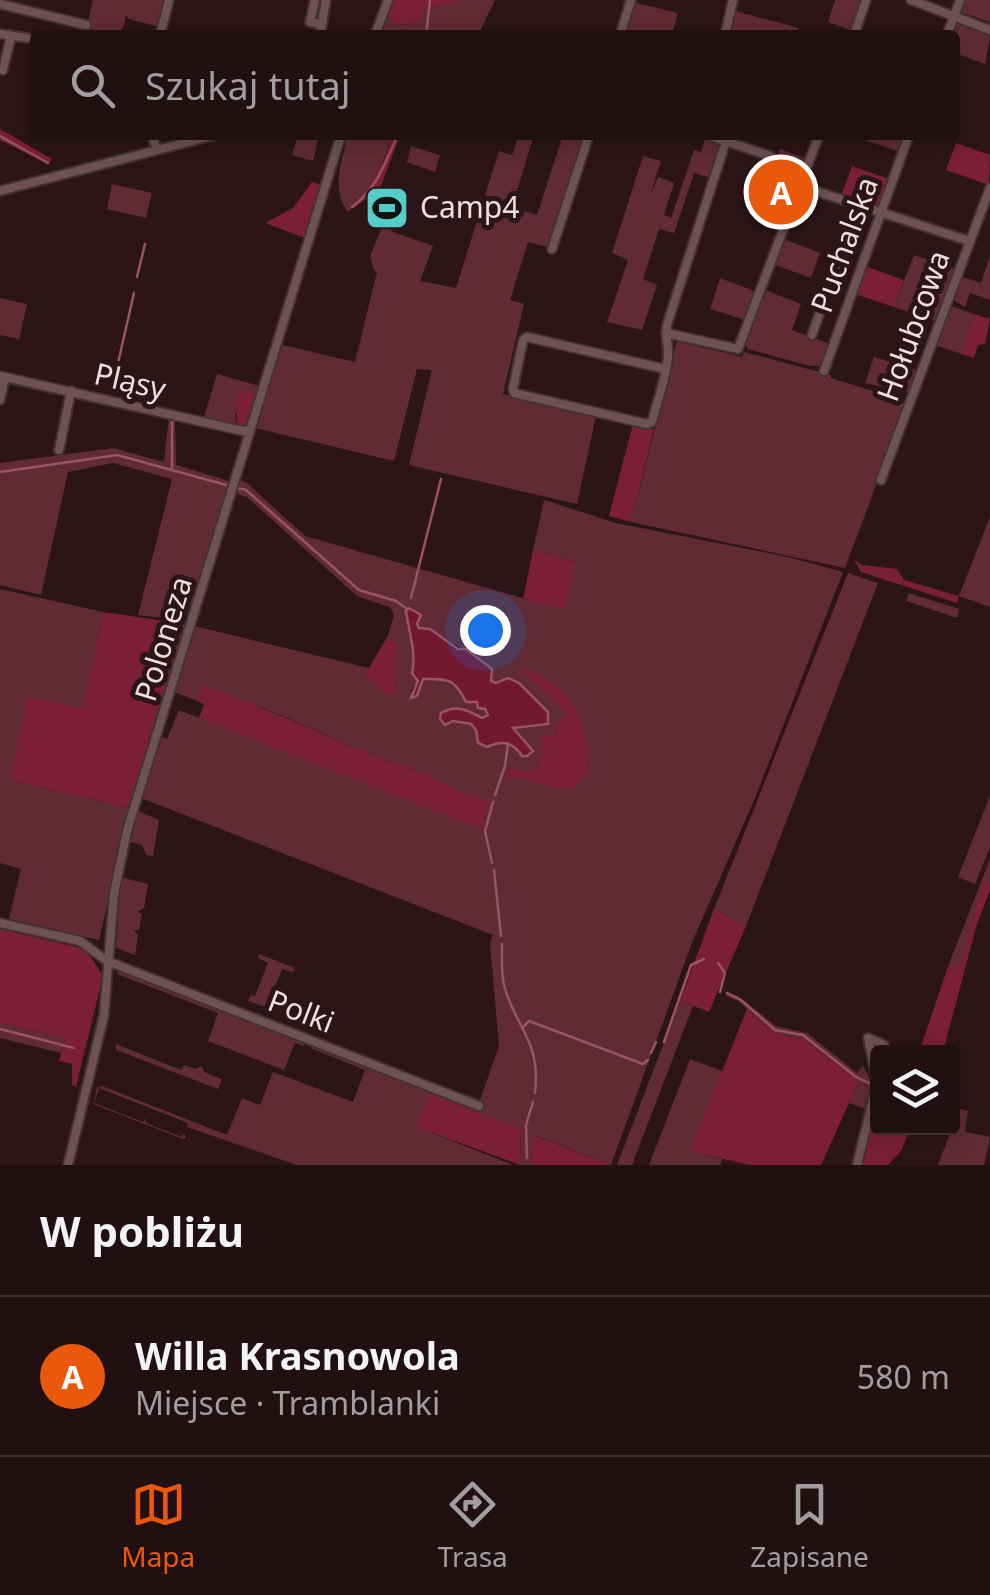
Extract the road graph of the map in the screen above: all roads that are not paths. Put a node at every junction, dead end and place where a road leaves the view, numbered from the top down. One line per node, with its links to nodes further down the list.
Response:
1 (169, 0): 14 (street)
2 (316, 0): 12 (street)
3 (326, 0): 12 (street)
4 (388, 0): 16 (street)
5 (631, 0): 17 (street)
6 (733, 0): 18 (street)
7 (866, 0): 19 (street)
8 (911, 0): 11 (street)
9 (960, 0): 11 (street)
10 (0, 4): 13 (street)
11 (954, 16): 20 (street); 21 (street)
12 (321, 24): 15 (street)
13 (86, 25)
14 (161, 30)
15 (320, 30)
16 (377, 30)
17 (622, 30)
18 (725, 30)
19 (856, 30)
20 (949, 30)
21 (990, 30)
22 (0, 34): 23 (street)
23 (11, 36): 24 (street); 25 (street)
24 (27, 38)
25 (3, 70)
26 (154, 140): 34 (street)
27 (195, 140): 34 (street)
28 (339, 140): 49 (street, Poloneza)
29 (586, 140): 41 (street)
30 (723, 140): 33 (street)
31 (817, 140): 35 (street)
32 (908, 140): 39 (street, Puchalska)
33 (726, 141): 35 (street); 42 (street)
34 (157, 150): 37 (street)
35 (800, 186): 38 (street); 42 (street)
36 (990, 188): 40 (street, Hołubcowa)
37 (0, 192)
38 (858, 205): 39 (street); 43 (street)
39 (880, 212): 40 (street); 45 (street, Puchalska)
40 (969, 241): 51 (street, Hołubcowa)
41 (552, 249)
42 (666, 333): 44 (street)
43 (812, 335)
44 (665, 369): 44 (street)
45 (824, 372)
46 (3, 376): 47 (street, Pląsy); 48 (street)
47 (71, 391): 49 (street, Pląsy); 50 (street)
48 (0, 400)
49 (250, 430): 53 (street, Poloneza)
50 (59, 450)
51 (880, 480)
52 (0, 923): 53 (street, Polki)
53 (107, 961): 54 (street, Polki); 56 (street, Poloneza)
54 (479, 1106)
55 (870, 1110): 57 (street)
56 (68, 1165)
57 (857, 1165)

